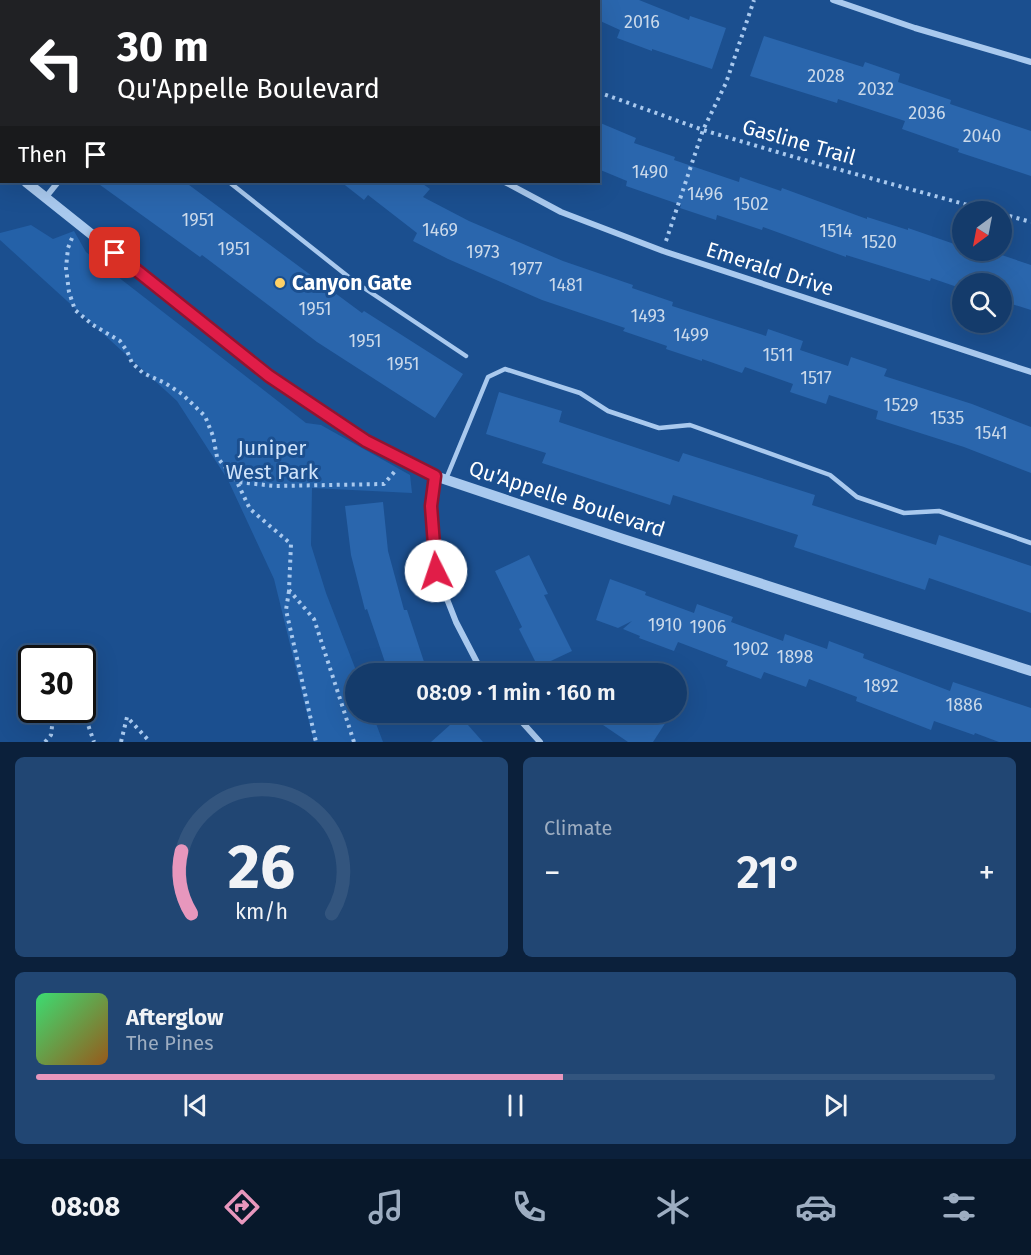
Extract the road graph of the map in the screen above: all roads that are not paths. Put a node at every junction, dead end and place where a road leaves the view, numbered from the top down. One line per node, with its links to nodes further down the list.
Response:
1 (833, 0): 2 (street)
2 (1031, 62)
3 (27, 183): 7 (street, Qu'Appelle Boulevard)
4 (57, 183): 7 (street)
5 (230, 183): 8 (lane)
6 (507, 183): 9 (street, Emerald Drive)
7 (46, 197): 10 (street, Qu'Appelle Boulevard)
8 (466, 356)
9 (1031, 372)
10 (441, 478): 11 (lane); 12 (street); 13 (street, Qu'Appelle Boulevard)
11 (1031, 543)
12 (477, 663)
13 (1031, 671)
14 (523, 723): 15 (street)
15 (540, 742)

